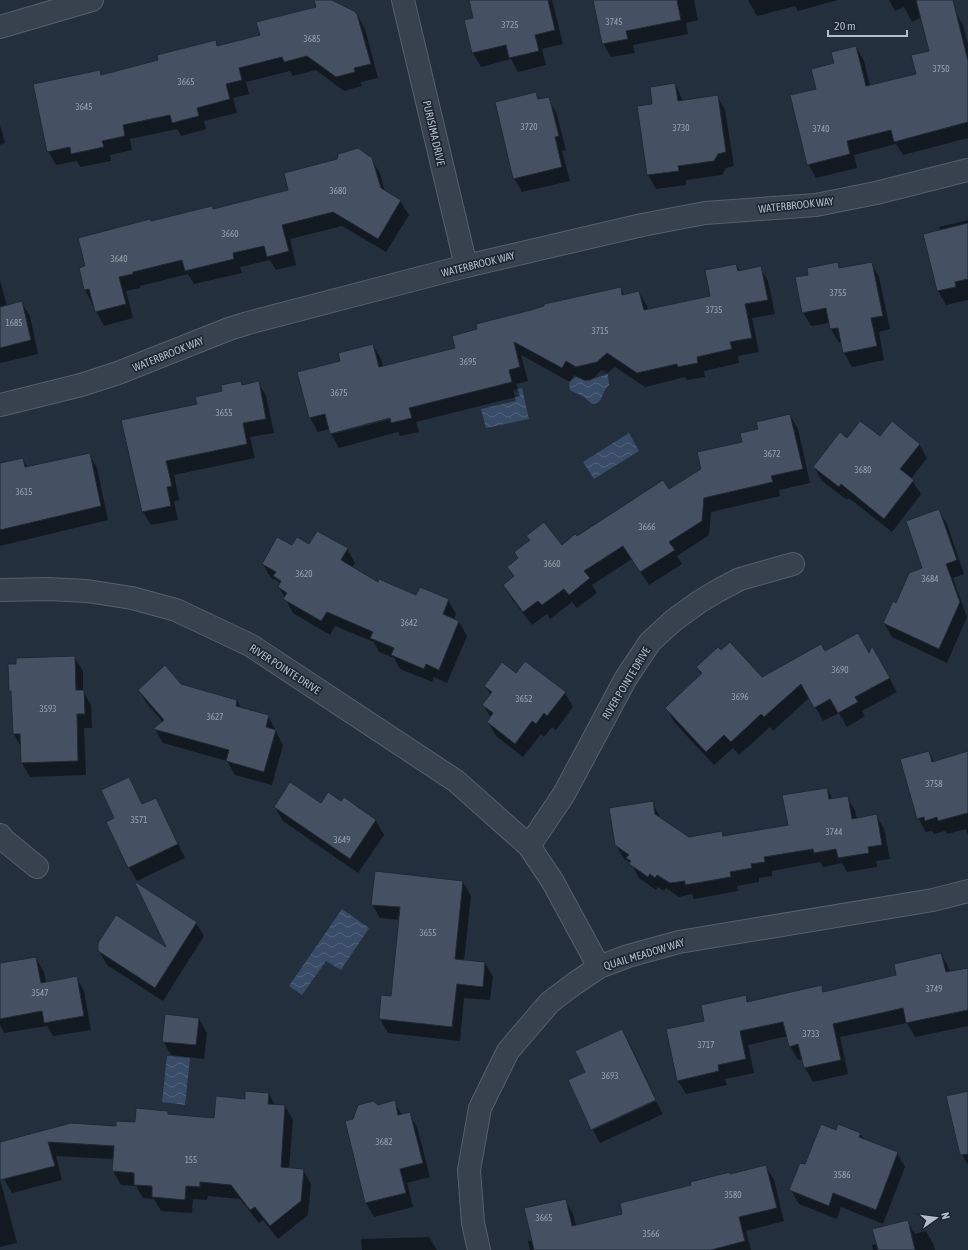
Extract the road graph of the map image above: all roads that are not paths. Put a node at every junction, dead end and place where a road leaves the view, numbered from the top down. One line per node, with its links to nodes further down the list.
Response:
1 (92, 0): 3 (street)
2 (403, 0): 5 (street, PURISIMA DRIVE)
3 (0, 27)
4 (968, 170): 5 (street, WATERBROOK WAY)
5 (466, 266): 6 (street, WATERBROOK WAY)
6 (0, 405)
7 (793, 564): 10 (street, RIVER POINTE DRIVE)
8 (0, 590): 10 (street, RIVER POINTE DRIVE)
9 (0, 835): 11 (street)
10 (529, 846): 13 (street, RIVER POINTE DRIVE)
11 (37, 868)
12 (968, 891): 13 (street, QUAIL MEADOW WAY)
13 (599, 967): 14 (street, QUAIL MEADOW WAY)
14 (479, 1250)

